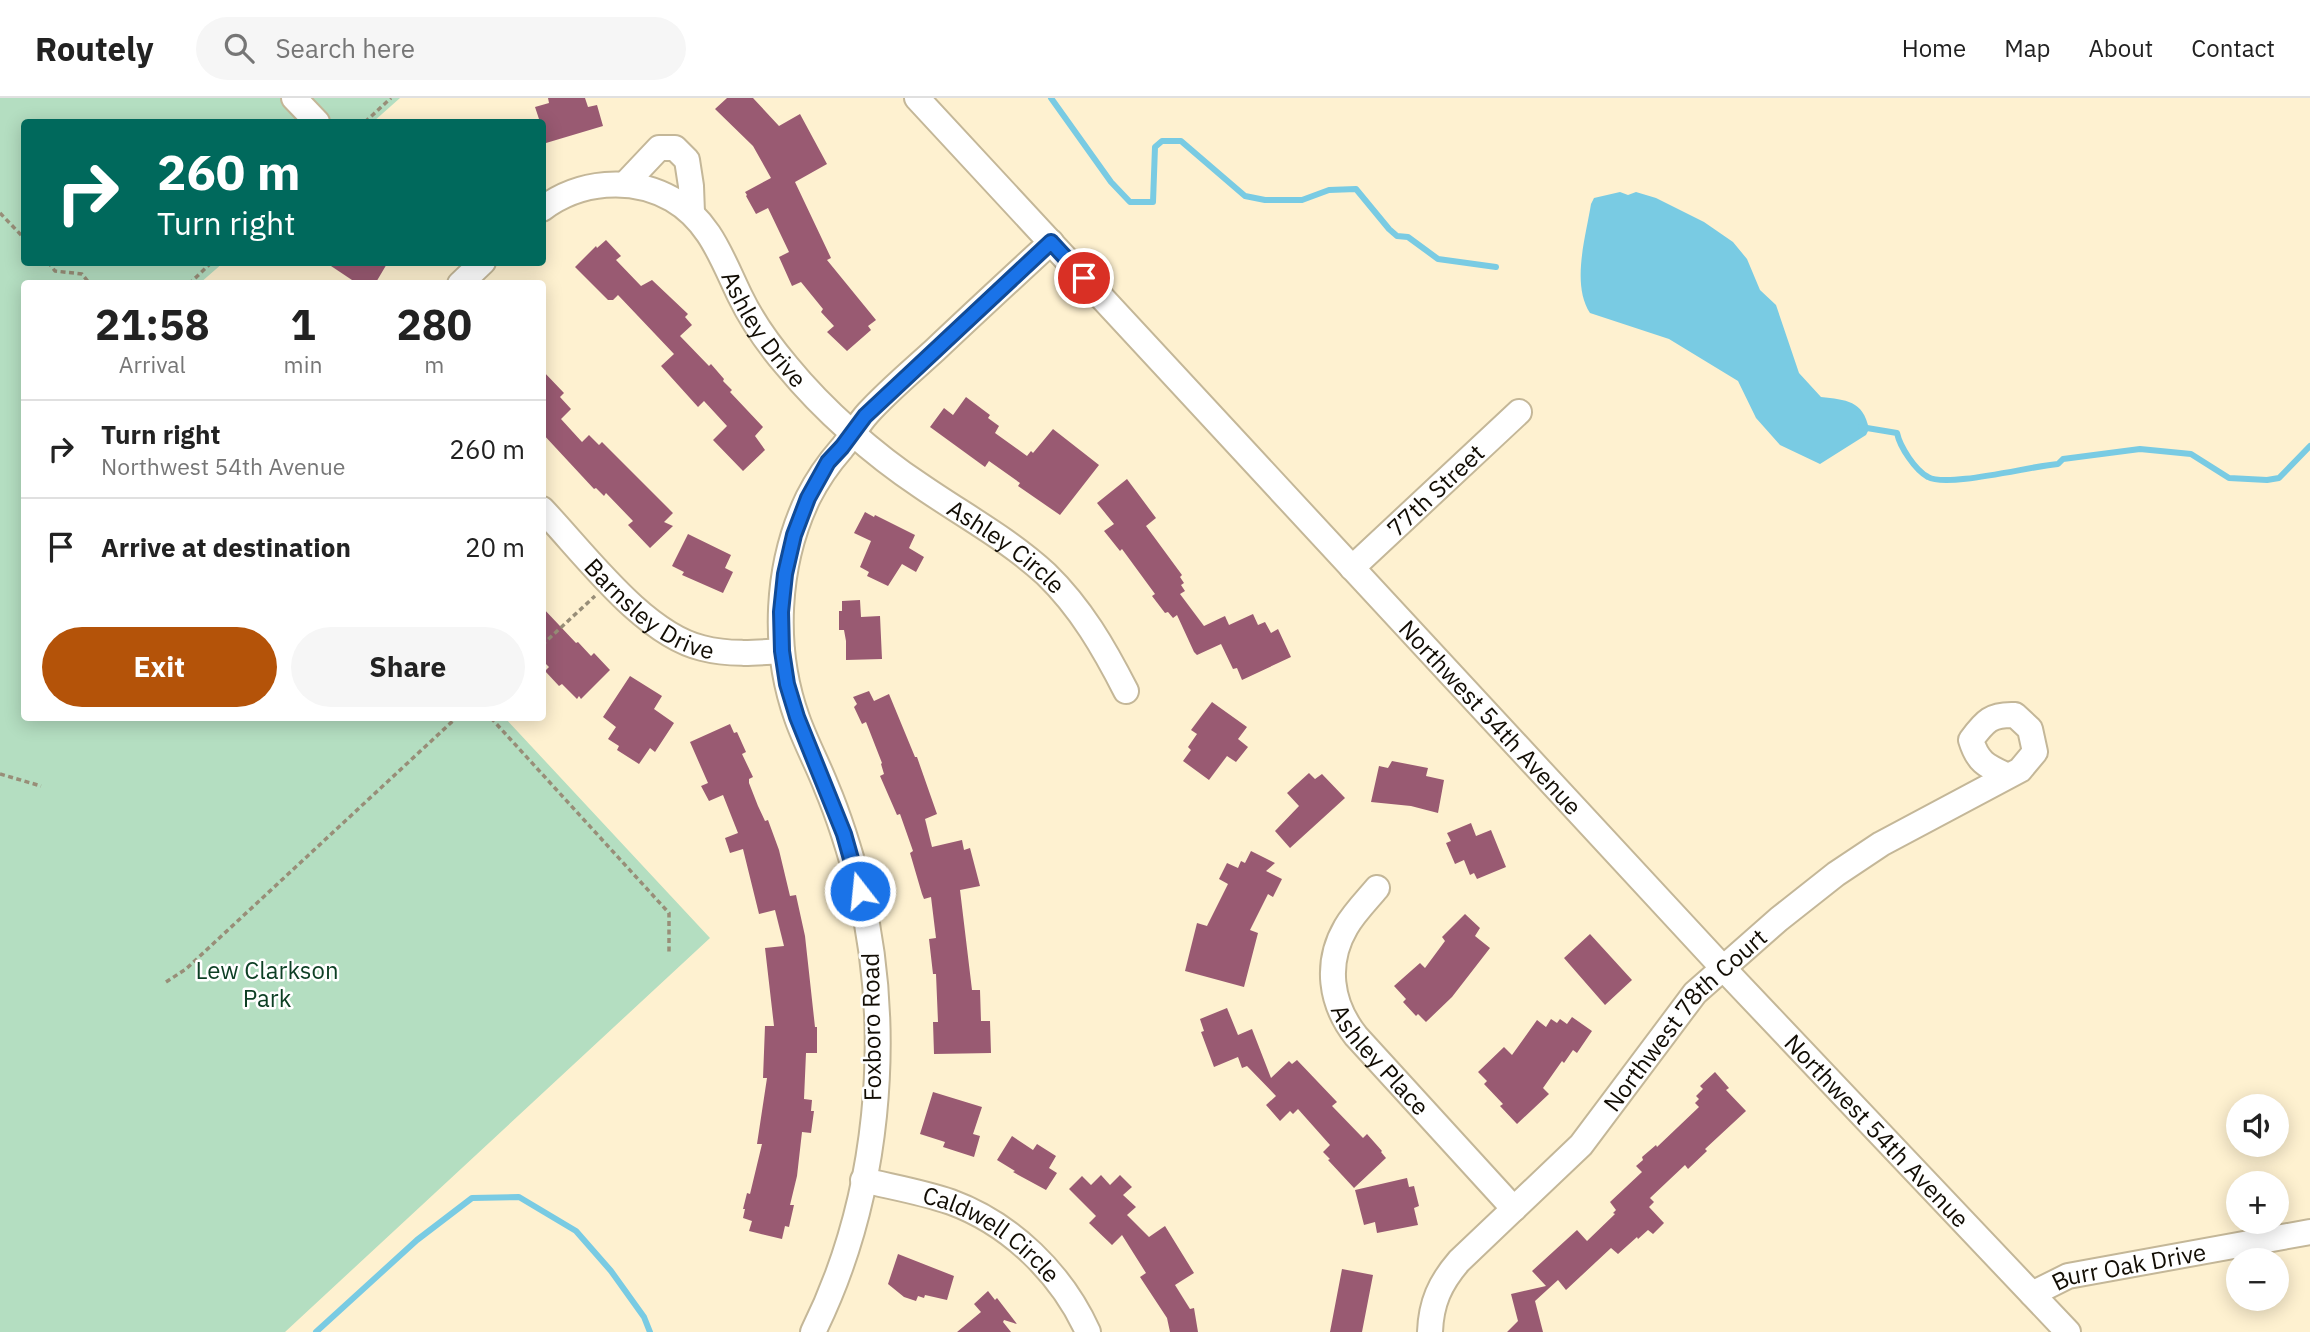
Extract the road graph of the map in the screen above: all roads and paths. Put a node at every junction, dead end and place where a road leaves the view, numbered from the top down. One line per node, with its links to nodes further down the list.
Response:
1 (293, 98): 4 (street)
2 (391, 98): 5 (path)
3 (917, 98): 11 (street, Northwest 54th Avenue)
4 (314, 119)
5 (368, 119)
6 (625, 184): 7 (street); 9 (street, Ashley Drive); 9 (street)
7 (546, 207)
8 (0, 213): 10 (path)
9 (692, 213): 19 (street, Ashley Drive)
10 (21, 235)
11 (1051, 242): 19 (street, Foxboro Road); 21 (street, Northwest 54th Avenue)
12 (51, 266): 15 (path)
13 (208, 266): 16 (path)
14 (479, 266): 17 (street)
15 (87, 280)
16 (193, 280)
17 (464, 280)
18 (1519, 412): 21 (street, 77th Street)
19 (854, 432): 24 (street, Foxboro Road); 25 (street, Ashley Circle)
20 (546, 513): 22 (street, Barnsley Drive)
21 (1352, 568): 33 (street, Northwest 54th Avenue)
22 (610, 582): 23 (path); 24 (street, Barnsley Drive)
23 (546, 641)
24 (782, 651): 35 (street, Foxboro Road)
25 (1126, 691)
26 (453, 721): 34 (path)
27 (494, 721): 32 (path)
28 (0, 774): 30 (path)
29 (2008, 776): 33 (street, Northwest 78th Court)
30 (41, 786)
31 (1377, 888): 36 (street, Ashley Place)
32 (669, 955)
33 (1723, 968): 36 (street, Northwest 78th Court); 38 (street, Northwest 54th Avenue)
34 (166, 982)
35 (863, 1180): 39 (street, Foxboro Road); 40 (street, Caldwell Circle)
36 (1514, 1209): 41 (street, Northwest 78th Court)
37 (2310, 1232): 38 (street, Burr Oak Drive)
38 (2032, 1294): 42 (street, Northwest 54th Avenue)
39 (813, 1332)
40 (1088, 1332)
41 (1430, 1332)
42 (2068, 1332)

